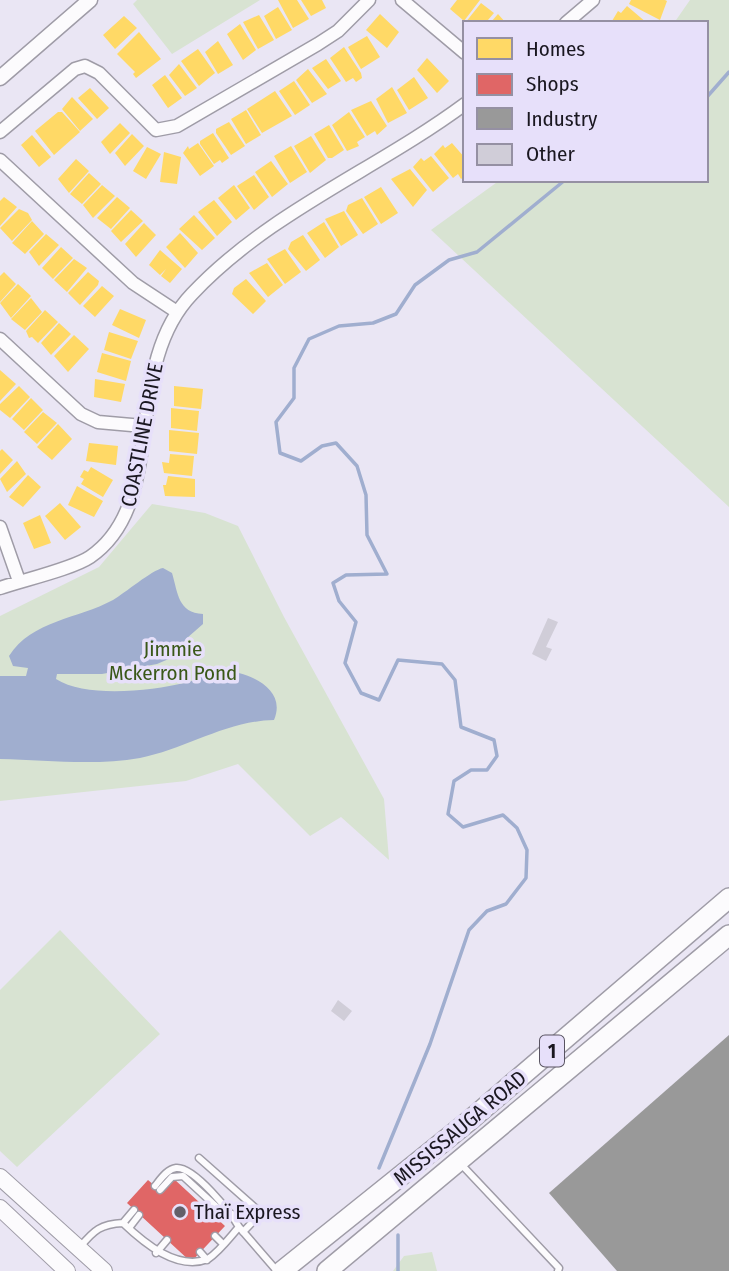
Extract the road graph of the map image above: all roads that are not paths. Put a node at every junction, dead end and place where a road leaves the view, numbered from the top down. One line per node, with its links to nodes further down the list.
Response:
1 (90, 0): 7 (street)
2 (369, 0): 9 (street)
3 (401, 0): 6 (street)
4 (593, 0): 5 (street)
5 (568, 21)
6 (463, 51)
7 (0, 78)
8 (463, 105): 11 (street, COASTLINE DRIVE)
9 (0, 132)
10 (0, 160): 11 (street)
11 (177, 312): 13 (street, COASTLINE DRIVE)
12 (0, 338): 13 (street)
13 (143, 426): 15 (street, COASTLINE DRIVE)
14 (0, 527): 15 (street)
15 (19, 581): 16 (street, COASTLINE DRIVE)
16 (0, 588)
17 (729, 898): 36 (main road, MISSISSAUGA ROAD / 1)
18 (729, 935): 20 (main road, MISSISSAUGA ROAD / 1)
19 (199, 1158): 26 (lane)
20 (458, 1161): 37 (main road, MISSISSAUGA ROAD / 1); 38 (lane)
21 (0, 1177): 30 (main road)
22 (0, 1208): 34 (main road)
23 (137, 1213): 25 (lane)
24 (232, 1214): 24 (lane); 26 (lane)
25 (126, 1225): 30 (lane); 32 (lane)
26 (241, 1229): 29 (lane); 36 (lane)
27 (215, 1236): 29 (lane)
28 (167, 1240): 32 (lane)
29 (223, 1244): 33 (lane)
30 (79, 1248): 35 (main road)
31 (200, 1252): 33 (lane)
32 (156, 1253): 33 (lane)
33 (207, 1260)
34 (67, 1271)
35 (104, 1271)
36 (279, 1271)
37 (327, 1271)
38 (558, 1271)

